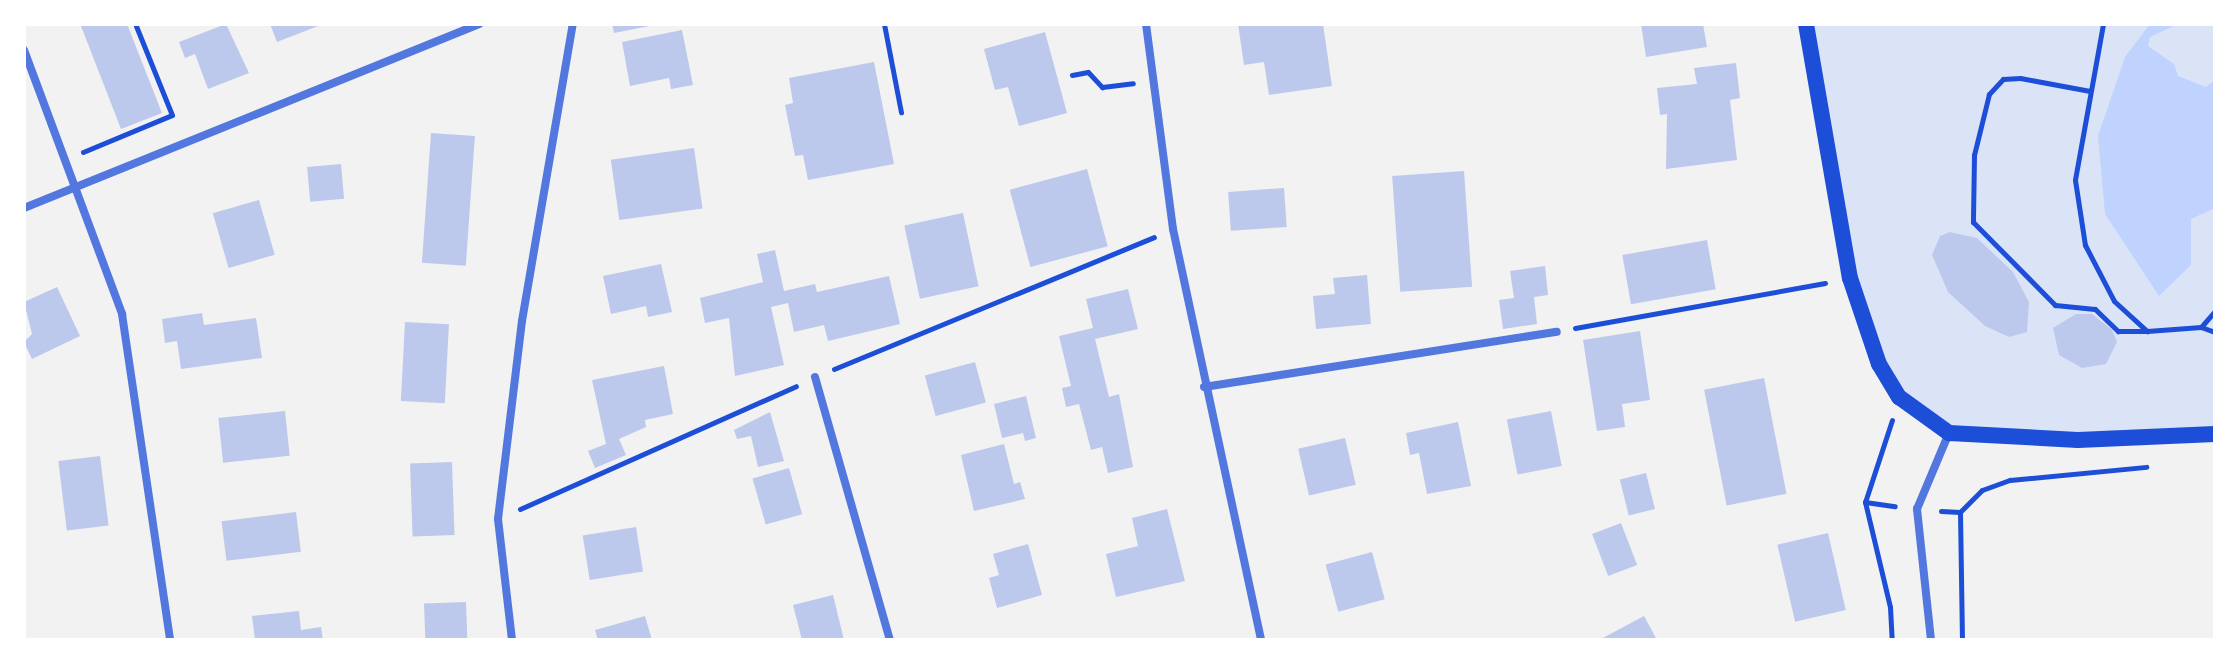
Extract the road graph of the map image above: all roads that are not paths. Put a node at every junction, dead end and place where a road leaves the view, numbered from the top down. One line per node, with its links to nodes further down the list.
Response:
1 (479, 24): 6 (street)
2 (573, 24): 14 (street)
3 (1146, 24): 10 (street)
4 (1806, 24): 11 (main road)
5 (24, 50): 6 (street)
6 (73, 187): 7 (street); 13 (street)
7 (24, 208)
8 (1557, 332): 10 (street)
9 (815, 377): 15 (street)
10 (1204, 387): 16 (street)
11 (1949, 433): 12 (main road); 17 (street)
12 (2215, 434)
13 (170, 640)
14 (512, 640)
15 (890, 640)
16 (1261, 640)
17 (1931, 640)

